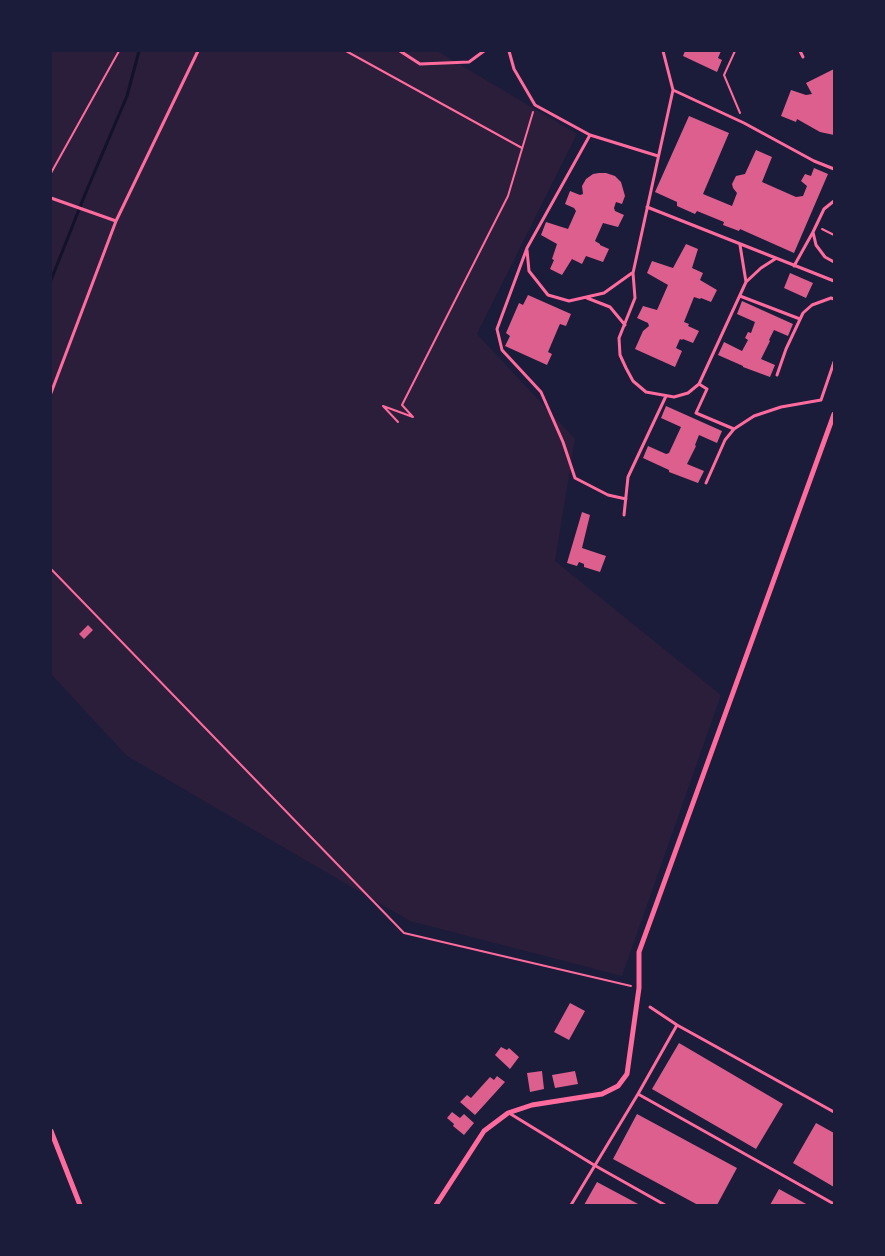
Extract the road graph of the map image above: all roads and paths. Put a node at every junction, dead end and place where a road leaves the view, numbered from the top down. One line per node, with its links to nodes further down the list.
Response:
1 (119, 51): 18 (path)
2 (198, 51): 22 (lane)
3 (346, 51): 15 (path)
4 (400, 51): 5 (lane)
5 (484, 51)
6 (508, 51): 12 (lane)
7 (735, 51): 13 (path)
8 (800, 51): 10 (lane)
9 (664, 52): 11 (lane)
10 (803, 57)
11 (673, 90): 13 (lane); 16 (lane)
12 (535, 105): 14 (lane); 15 (path)
13 (744, 123): 17 (lane)
14 (590, 135): 16 (lane); 27 (lane)
15 (522, 148): 45 (path)
16 (658, 156): 21 (lane)
17 (834, 168)
18 (51, 173)
19 (51, 198): 22 (lane)
20 (834, 200): 23 (lane)
21 (647, 207): 26 (lane); 31 (lane)
22 (116, 221): 42 (lane)
23 (815, 226): 24 (lane); 25 (path)
24 (813, 232): 29 (lane); 30 (lane)
25 (834, 235)
26 (740, 245): 28 (lane); 33 (lane)
27 (526, 248): 35 (lane); 48 (lane)
28 (776, 258): 30 (lane); 33 (lane)
29 (834, 262)
30 (794, 266): 32 (lane)
31 (633, 273): 35 (lane); 38 (lane)
32 (834, 281)
33 (746, 282): 34 (lane)
34 (740, 296): 37 (lane); 41 (lane)
35 (587, 297): 38 (lane)
36 (834, 300): 37 (lane)
37 (800, 319): 40 (lane)
38 (625, 325): 43 (lane)
39 (834, 362): 46 (lane)
40 (777, 375)
41 (699, 384): 43 (lane); 46 (lane)
42 (51, 393)
43 (666, 396): 48 (lane)
44 (834, 414): 51 (street)
45 (398, 422)
46 (734, 429): 47 (lane)
47 (706, 483)
48 (626, 499): 49 (lane)
49 (624, 514)
50 (51, 569): 51 (path)
51 (639, 988): 56 (street)
52 (650, 1008): 53 (lane)
53 (677, 1025): 54 (lane); 55 (lane)
54 (638, 1094): 58 (lane); 59 (lane)
55 (834, 1112)
56 (508, 1113): 58 (lane); 61 (street)
57 (51, 1131): 60 (street)
58 (594, 1165): 62 (lane); 63 (lane)
59 (834, 1204)
60 (80, 1205)
61 (436, 1205)
62 (571, 1205)
63 (665, 1205)

